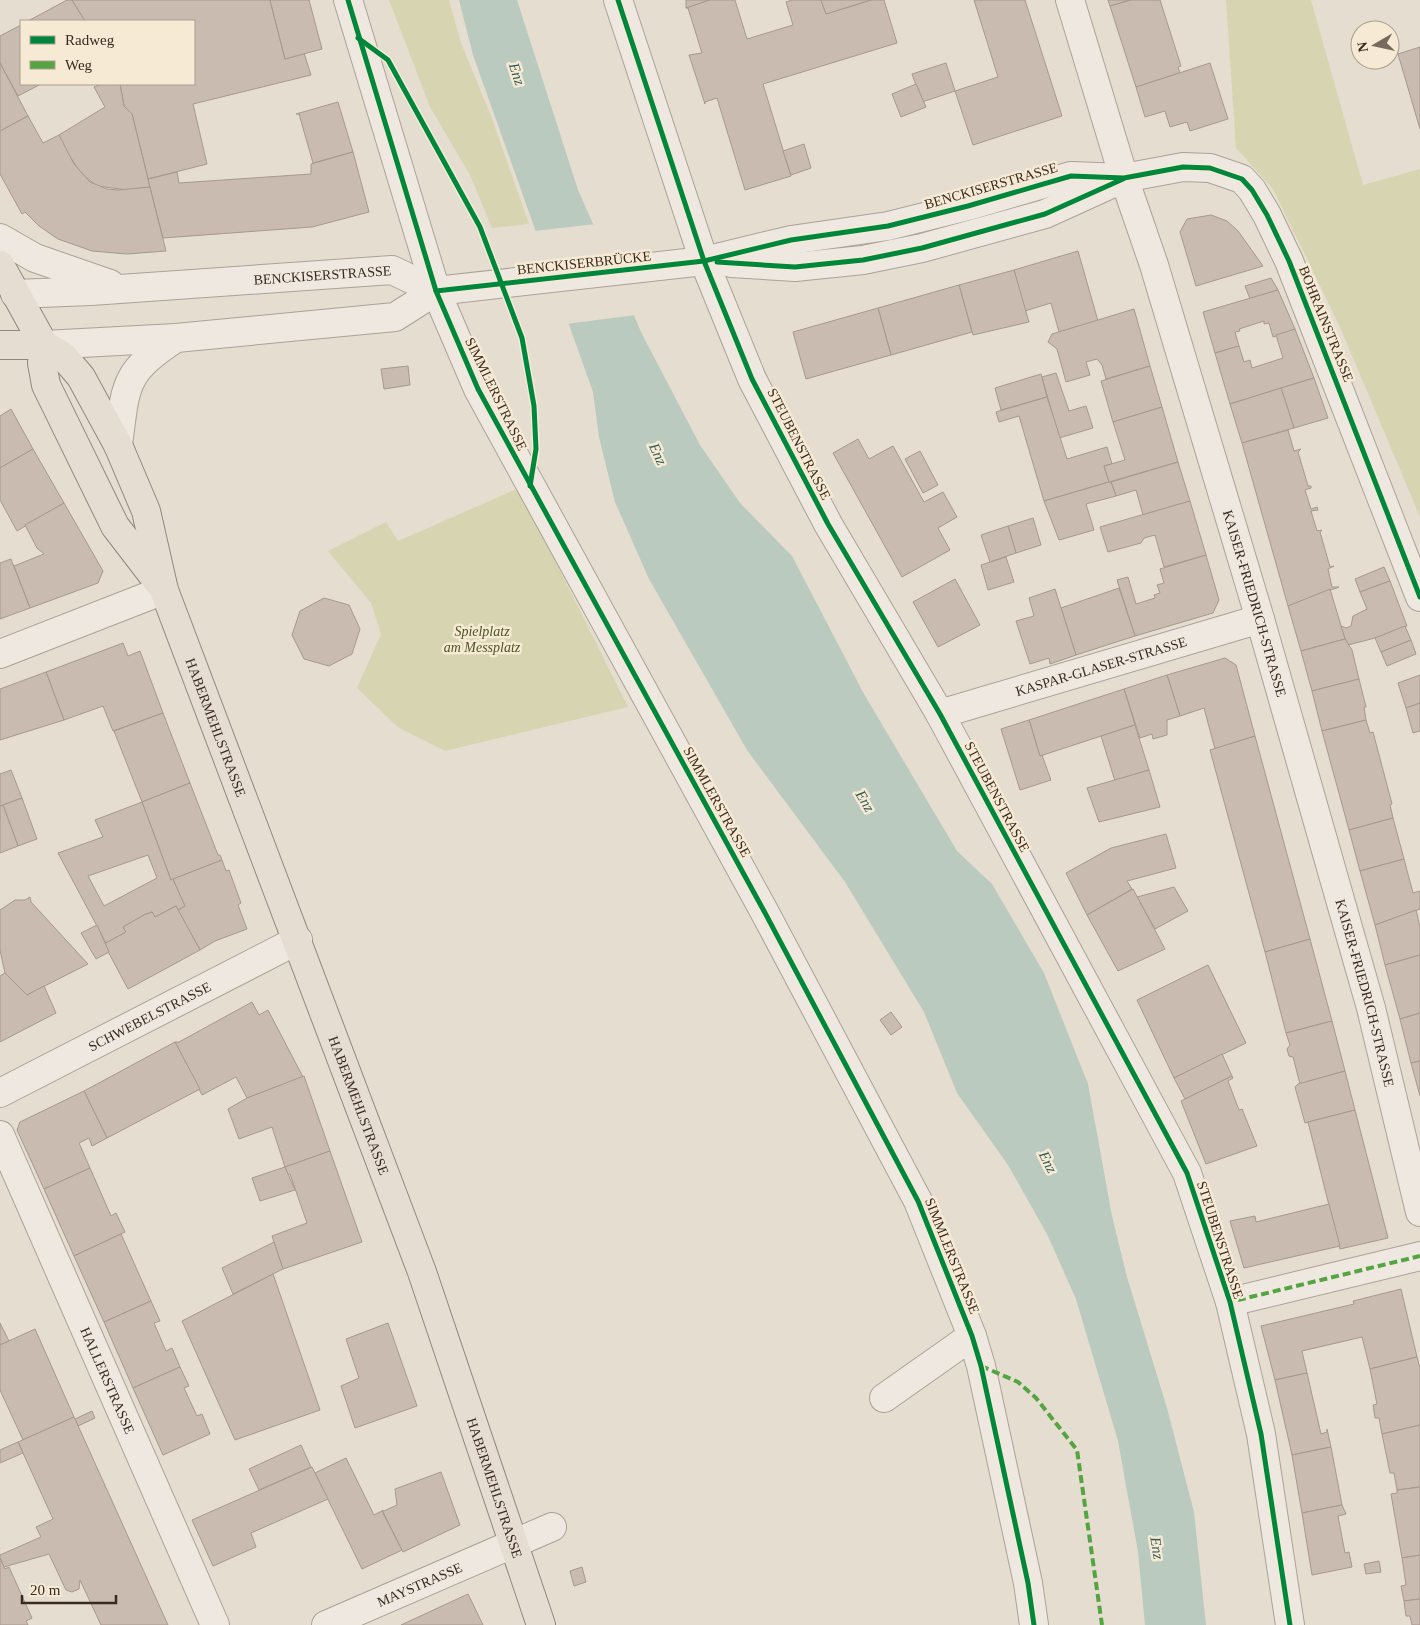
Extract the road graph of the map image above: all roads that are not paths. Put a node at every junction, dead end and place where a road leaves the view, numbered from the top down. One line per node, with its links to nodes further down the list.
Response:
1 (348, 0): 9 (street, SIMMLERSTRASSE)
2 (618, 0): 6 (street, STEUBENSTRASSE)
3 (1070, 0): 4 (street, KAISER-FRIEDRICH-STRASSE)
4 (1124, 178): 6 (street); 16 (street, BOHRAINSTRASSE); 17 (street, KAISER-FRIEDRICH-STRASSE)
5 (0, 238): 8 (street)
6 (704, 261): 9 (street, BENCKISERBRÜCKE); 19 (street, STEUBENSTRASSE)
7 (0, 265): 10 (main road, HABERMEHLSTRASSE)
8 (123, 288): 9 (street, BENCKISERSTRASSE); 10 (street, BENCKISERSTRASSE)
9 (436, 291): 11 (street); 26 (street, SIMMLERSTRASSE)
10 (7, 294): 13 (main road, HABERMEHLSTRASSE)
11 (176, 338): 13 (street); 14 (street)
12 (0, 345): 13 (main road)
13 (44, 345): 14 (main road, HABERMEHLSTRASSE); 15 (main road, HABERMEHLSTRASSE)
14 (118, 445): 15 (main road, HABERMEHLSTRASSE)
15 (164, 590): 18 (street); 20 (main road, HABERMEHLSTRASSE)
16 (1420, 597)
17 (1260, 620): 19 (street, KASPAR-GLASER-STRASSE); 23 (street, KAISER-FRIEDRICH-STRASSE)
18 (0, 654)
19 (940, 714): 25 (street, STEUBENSTRASSE)
20 (298, 940): 21 (street, SCHWEBELSTRASSE); 29 (main road, HABERMEHLSTRASSE)
21 (0, 1093)
22 (0, 1135): 30 (street, HALLERSTRASSE)
23 (1420, 1212)
24 (1420, 1256): 25 (street, STEUBENSTRASSE)
25 (1230, 1302): 34 (street, STEUBENSTRASSE)
26 (972, 1336): 27 (street); 33 (street, SIMMLERSTRASSE)
27 (884, 1398)
28 (552, 1527): 29 (street, MAYSTRASSE)
29 (513, 1544): 31 (street, MAYSTRASSE); 32 (main road, HABERMEHLSTRASSE)
30 (215, 1625)
31 (326, 1625)
32 (541, 1625)
33 (1034, 1625)
34 (1290, 1625)

